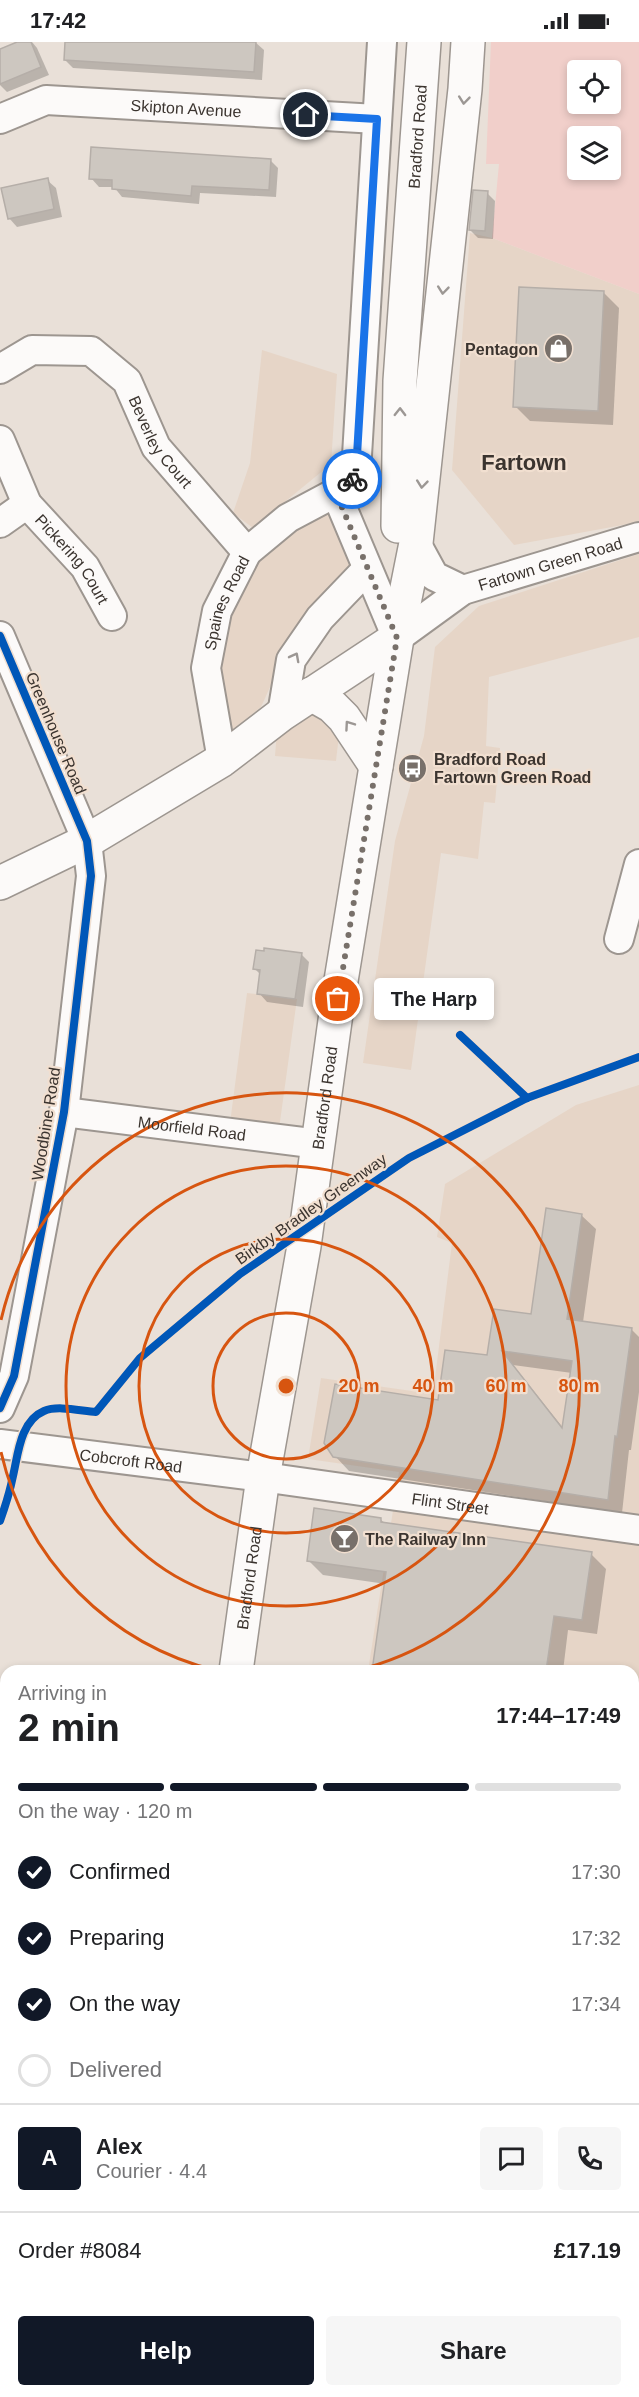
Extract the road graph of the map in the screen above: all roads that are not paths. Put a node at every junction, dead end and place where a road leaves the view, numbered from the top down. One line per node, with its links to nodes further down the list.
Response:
1 (382, 42): 5 (street)
2 (424, 42): 18 (main road, Bradford Road, one-way to 2)
3 (468, 42): 12 (main road, one-way to 12)
4 (0, 119): 5 (street, Skipton Avenue)
5 (377, 119): 8 (street)
6 (0, 369): 13 (street, Beverley Court)
7 (0, 440): 9 (street, Pickering Court)
8 (336, 493): 13 (street, Spaines Road); 14 (street)
9 (27, 504): 10 (street, Pickering Court); 16 (street, Pickering Court)
10 (0, 523)
11 (639, 537): 15 (street, Fartown Green Road)
12 (416, 543): 15 (street, Fartown Green Road); 18 (main road)
13 (247, 552): 21 (street, Spaines Road)
14 (367, 569): 18 (street); 20 (street, one-way to 14)
15 (463, 590): 18 (street, Fartown Green Road)
16 (112, 616)
17 (0, 636): 23 (street, Greenhouse Road)
18 (397, 638): 19 (main road); 22 (main road, Bradford Road)
19 (311, 694): 20 (main road); 22 (main road, one-way to 19)
20 (282, 714): 21 (main road)
21 (222, 760): 23 (main road)
22 (376, 766): 28 (main road, Bradford Road)
23 (87, 841): 25 (main road); 27 (street, Woodbine Road)
24 (639, 864): 26 (street)
25 (0, 883)
26 (619, 939)
27 (64, 1112): 28 (street, Moorfield Road); 29 (street, Woodbine Road)
28 (318, 1150): 31 (main road, Bradford Road)
29 (0, 1408)
30 (0, 1444): 31 (street, Cobcroft Road)
31 (262, 1477): 32 (street, Flint Street); 33 (main road, Bradford Road)
32 (639, 1530)
33 (237, 1665)

